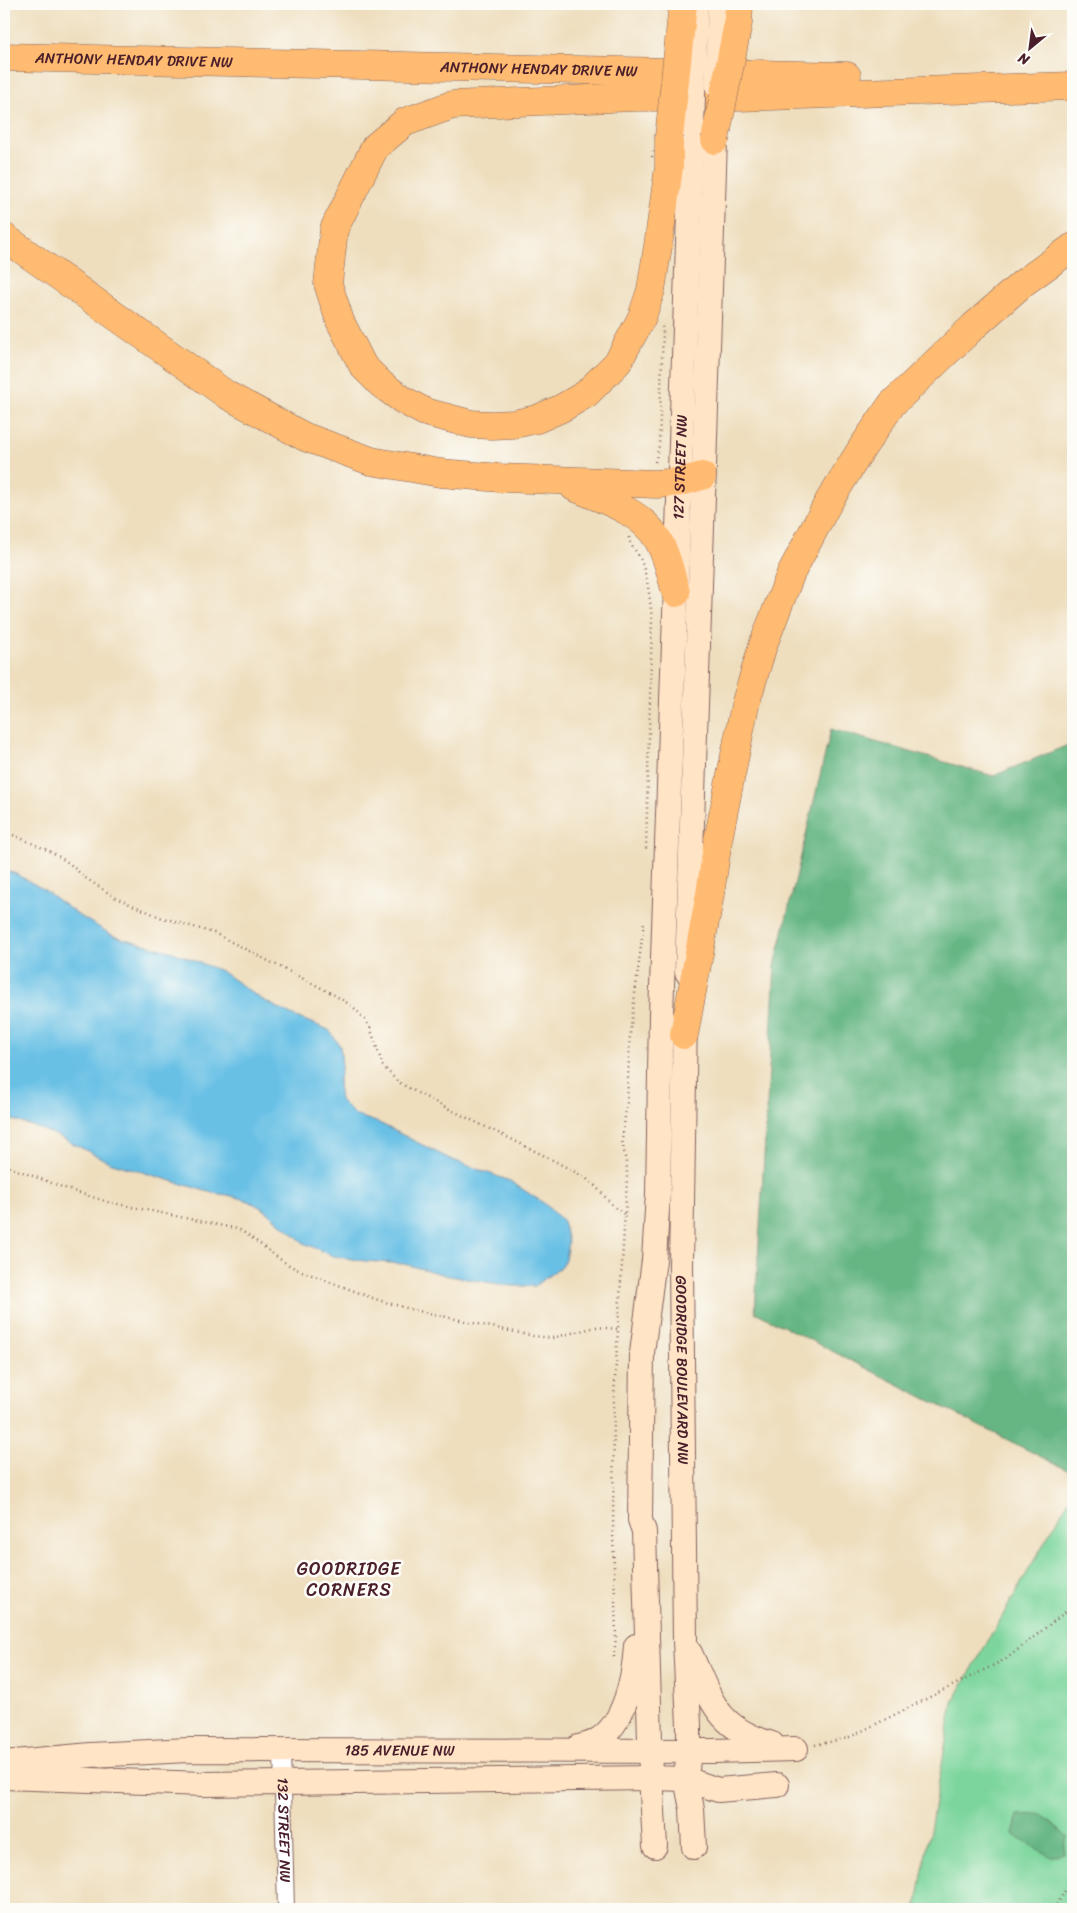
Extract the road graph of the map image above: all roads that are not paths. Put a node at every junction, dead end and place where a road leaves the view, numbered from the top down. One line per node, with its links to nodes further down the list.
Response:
1 (683, 4): 8 (highway, bridge)
2 (696, 4): 8 (main road, 127 STREET NW, bridge)
3 (720, 4): 8 (main road, 127 STREET NW, bridge)
4 (739, 4): 8 (highway, bridge)
5 (4, 57): 6 (highway, ANTHONY HENDAY DRIVE NW)
6 (1073, 82)
7 (1073, 86): 8 (highway)
8 (682, 140): 11 (main road, 127 STREET NW)
9 (4, 237): 12 (highway)
10 (1073, 247): 16 (highway)
11 (680, 480): 12 (highway); 13 (main road, 127 STREET NW); 14 (main road, 127 STREET NW)
12 (559, 481): 13 (highway)
13 (676, 593): 15 (main road, 127 STREET NW)
14 (689, 891): 16 (main road, GOODRIDGE BOULEVARD NW)
15 (654, 924): 17 (main road, GOODRIDGE BOULEVARD NW)
16 (684, 1034): 18 (main road, GOODRIDGE BOULEVARD NW)
17 (640, 1520): 20 (main road); 21 (main road, GOODRIDGE BOULEVARD NW)
18 (685, 1641): 22 (main road, GOODRIDGE BOULEVARD NW); 22 (main road, 185 AVENUE NW)
19 (282, 1750): 20 (main road, 185 AVENUE NW); 23 (main road, 185 AVENUE NW); 27 (street, 132 STREET NW)
20 (566, 1750): 21 (main road, 185 AVENUE NW)
21 (650, 1750): 22 (main road, 185 AVENUE NW); 25 (main road, GOODRIDGE BOULEVARD NW)
22 (689, 1750): 26 (main road, GOODRIDGE BOULEVARD NW)
23 (4, 1763)
24 (4, 1777): 27 (main road, 185 AVENUE NW)
25 (651, 1778): 26 (main road, 185 AVENUE NW); 27 (main road, 185 AVENUE NW); 29 (main road, GOODRIDGE BOULEVARD NW)
26 (686, 1779): 28 (main road, 185 AVENUE NW); 30 (main road, GOODRIDGE BOULEVARD NW)
27 (282, 1782): 31 (street, 132 STREET NW)
28 (777, 1786)
29 (655, 1846)
30 (694, 1847)
31 (286, 1909)

